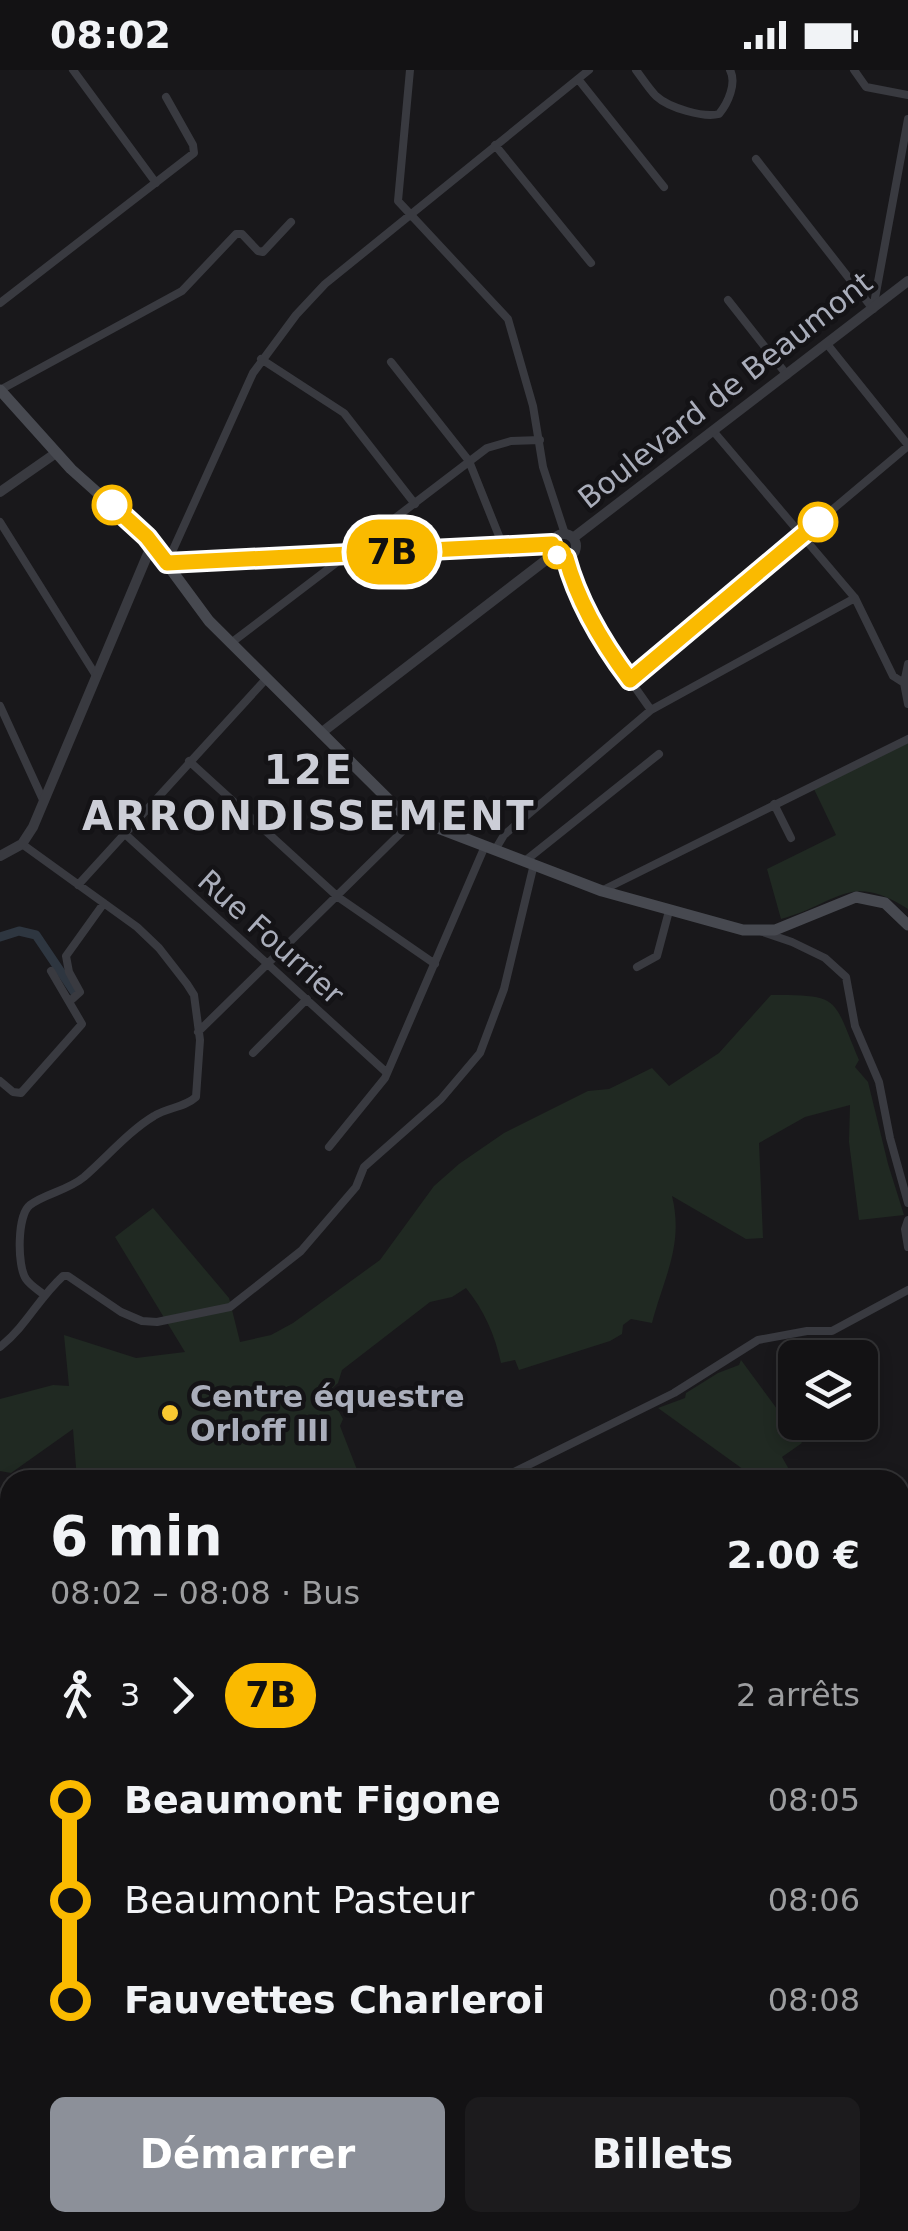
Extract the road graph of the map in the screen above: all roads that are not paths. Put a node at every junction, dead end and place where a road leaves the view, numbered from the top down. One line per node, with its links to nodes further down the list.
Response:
1 (73, 70): 13 (street)
2 (410, 70): 15 (street)
3 (590, 70): 7 (street)
4 (636, 70): 5 (street)
5 (730, 70)
6 (854, 70): 8 (street)
7 (578, 79): 11 (street); 14 (street)
8 (908, 94)
9 (166, 98): 13 (street)
10 (908, 119): 21 (street)
11 (495, 145): 15 (street); 17 (street)
12 (756, 160): 21 (street)
13 (156, 182): 20 (street)
14 (664, 186)
15 (410, 215): 23 (street); 28 (street)
16 (291, 222): 26 (street)
17 (591, 263)
18 (908, 281): 21 (street, Boulevard de Beaumont)
19 (728, 300): 25 (street)
20 (0, 303)
21 (873, 309): 22 (street, Boulevard de Beaumont)
22 (827, 344): 25 (street, Boulevard de Beaumont); 29 (street)
23 (261, 359): 33 (street); 41 (street)
24 (390, 362): 31 (street)
25 (788, 374): 27 (street, Boulevard de Beaumont)
26 (0, 390): 30 (main road)
27 (714, 432): 35 (street, Boulevard de Beaumont); 36 (street)
28 (540, 440): 31 (street); 35 (street)
29 (908, 445): 36 (street)
30 (56, 453): 32 (street); 37 (main road)
31 (469, 461): 33 (street); 38 (street)
32 (0, 492)
33 (415, 504): 40 (street)
34 (0, 522): 45 (street)
35 (569, 536): 39 (street, Boulevard de Beaumont); 39 (street)
36 (802, 536): 42 (street); 47 (street)
37 (152, 544): 41 (main road); 45 (street)
38 (503, 546): 39 (street); 40 (street)
39 (558, 552): 47 (street); 52 (street)
40 (348, 554): 41 (street); 43 (street)
41 (167, 563): 43 (main road)
42 (854, 598): 48 (street); 51 (street)
43 (231, 643): 46 (main road)
44 (908, 664): 48 (street)
45 (95, 674): 56 (street)
46 (266, 679): 52 (main road); 55 (street)
47 (630, 680): 51 (street)
48 (904, 683): 49 (street)
49 (908, 704)
50 (0, 706): 56 (street)
51 (651, 710): 62 (street)
52 (321, 733): 58 (main road)
53 (908, 739): 57 (street)
54 (659, 754): 64 (street)
55 (189, 761): 59 (street); 67 (street)
56 (44, 803): 61 (street)
57 (774, 804): 60 (street); 66 (street)
58 (414, 820): 62 (main road); 67 (street)
59 (124, 834): 65 (street); 72 (street, Rue Fourrier)
60 (791, 838)
61 (22, 844): 63 (street); 65 (street)
62 (490, 848): 64 (main road); 73 (street)
63 (0, 856)
64 (529, 863): 66 (main road); 87 (street)
65 (78, 885): 68 (street)
66 (602, 891): 69 (main road)
67 (338, 896): 72 (street); 73 (street)
68 (104, 903): 76 (street); 78 (street)
69 (669, 910): 71 (main road); 74 (street)
70 (906, 918): 71 (main road)
71 (760, 932): 83 (street)
72 (269, 964): 77 (street, Rue Fourrier); 78 (street)
73 (435, 964): 80 (street)
74 (637, 967)
75 (51, 970): 76 (street)
76 (74, 998): 81 (street)
77 (307, 999): 79 (street); 80 (street, Rue Fourrier)
78 (198, 1032): 87 (street)
79 (253, 1052)
80 (387, 1073): 82 (street)
81 (0, 1082)
82 (330, 1147)
83 (908, 1203)
84 (908, 1220): 85 (street)
85 (908, 1247)
86 (908, 1290): 89 (street)
87 (43, 1294): 88 (street)
88 (0, 1347)
89 (518, 1470)

